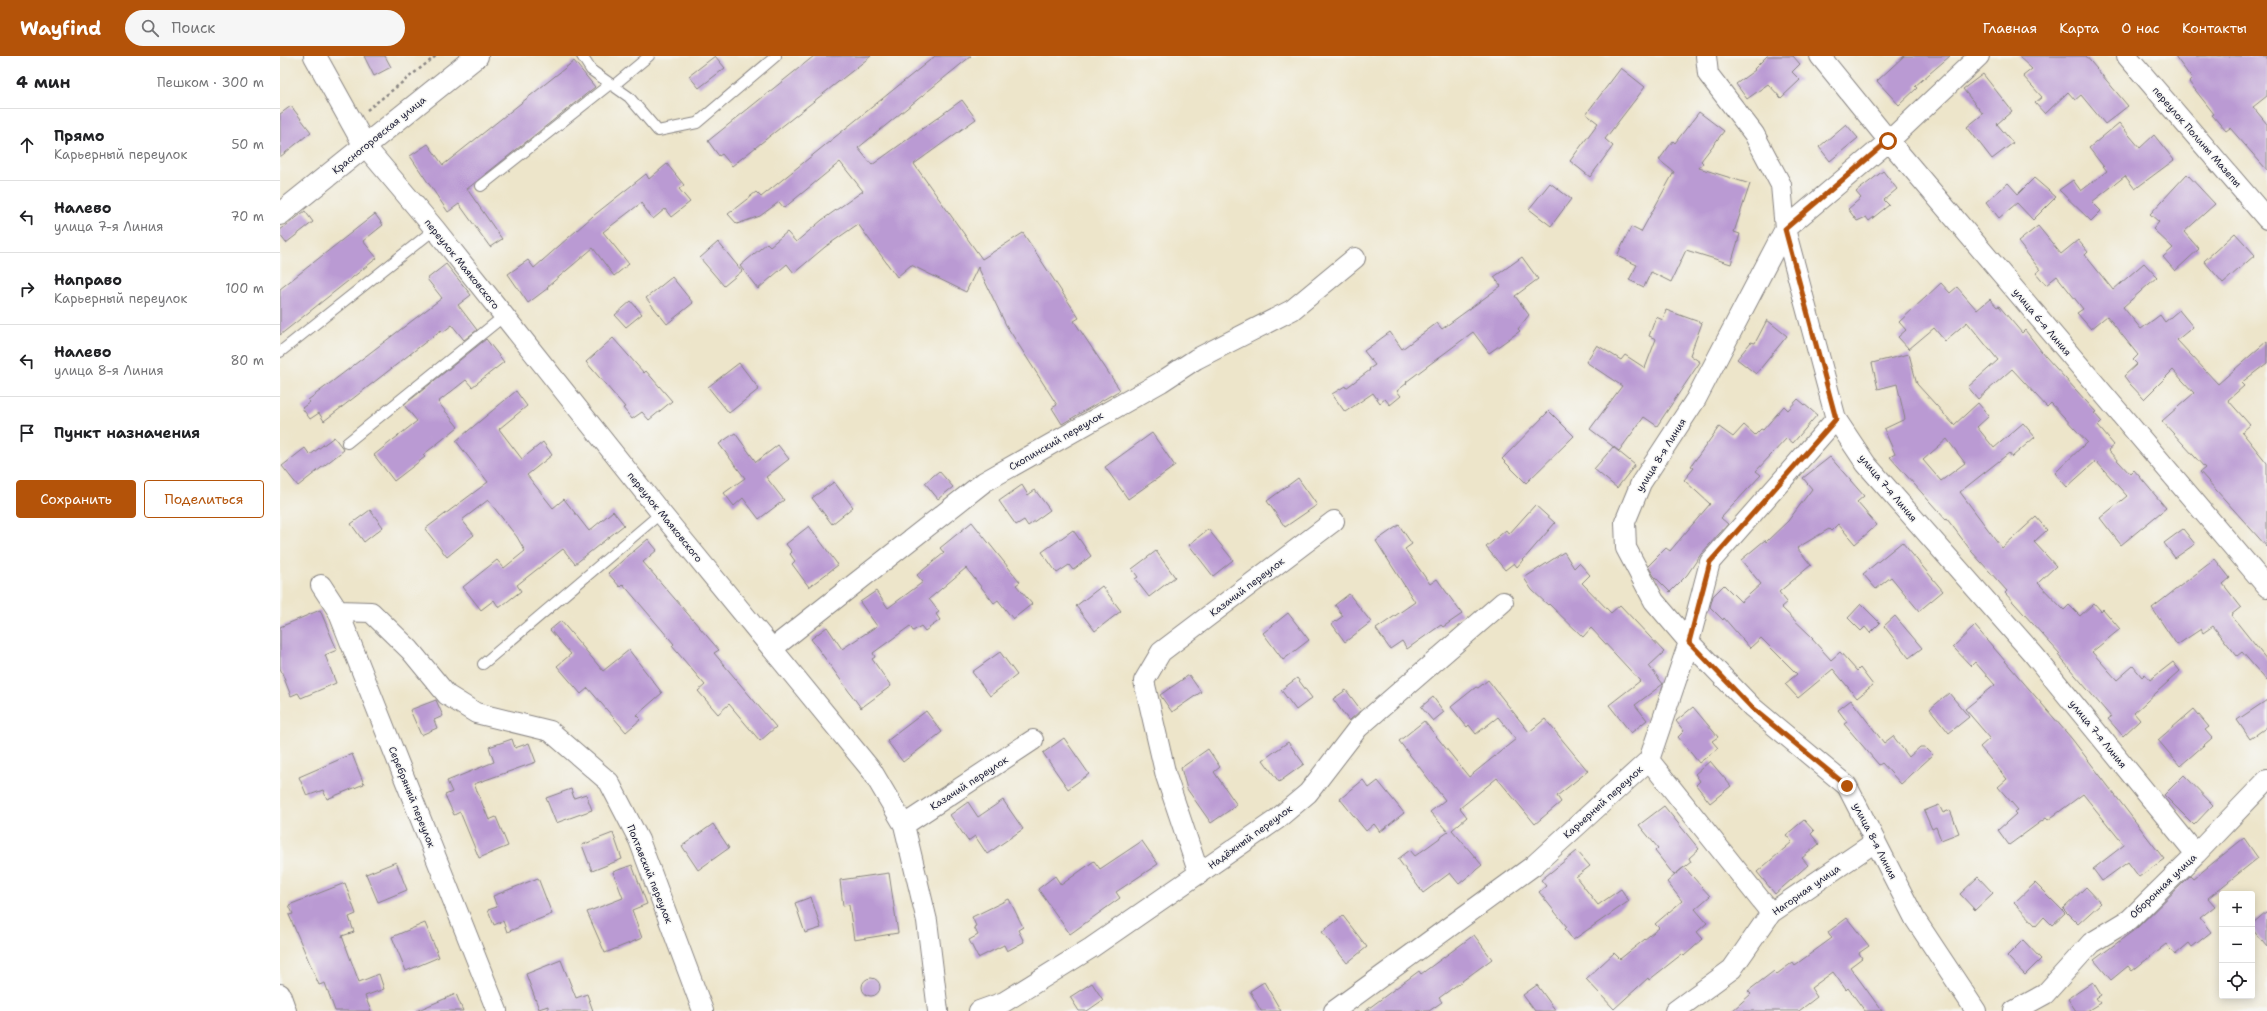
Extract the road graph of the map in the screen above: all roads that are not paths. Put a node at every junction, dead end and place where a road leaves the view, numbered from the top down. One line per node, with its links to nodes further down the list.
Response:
1 (314, 56): 12 (street, переулок Маяковского)
2 (477, 56): 12 (street, Красногоровская улица)
3 (582, 56): 10 (lane)
4 (648, 56): 10 (lane)
5 (776, 56): 10 (lane)
6 (1706, 56): 17 (street, улица 7-я Линия)
7 (1820, 56): 11 (street, улица 6-я Линия)
8 (1979, 56): 11 (street)
9 (2127, 56): 15 (street, переулок Полины Мазепы)
10 (612, 85): 13 (lane)
11 (1888, 141): 17 (street); 26 (street, улица 6-я Линия)
12 (365, 146): 14 (street, Красногоровская улица); 16 (street, переулок Маяковского)
13 (481, 186)
14 (280, 214)
15 (2267, 219)
16 (435, 229): 19 (street, переулок Маяковского); 20 (lane)
17 (1785, 229): 21 (street, улица 7-я Линия); 29 (street, улица 8-я Линия)
18 (1355, 258): 30 (street, Скопинский переулок)
19 (504, 316): 22 (lane); 23 (street, переулок Маяковского)
20 (280, 352)
21 (1836, 419): 29 (street, Карьерный переулок); 37 (street, улица 7-я Линия)
22 (347, 443)
23 (661, 513): 30 (street, переулок Маяковского); 31 (lane)
24 (1334, 521): 38 (street, Казачий переулок)
25 (321, 585): 28 (street, Серебряный переулок)
26 (2267, 587)
27 (1503, 602): 38 (street, Надёжный переулок)
28 (338, 611): 42 (street, Серебряный переулок); 43 (street, Полтавский переулок)
29 (1689, 642): 33 (street, Карьерный переулок); 36 (street, улица 8-я Линия)
30 (773, 648): 35 (street, переулок Маяковского)
31 (483, 664)
32 (1033, 740): 35 (street, Казачий переулок)
33 (1649, 760): 39 (street); 46 (street, Карьерный переулок)
34 (2265, 787): 37 (street, Оборонная улица)
35 (904, 825): 44 (street, переулок Маяковского)
36 (1875, 842): 39 (street, Нагорная улица); 48 (street, улица 8-я Линия)
37 (2196, 854): 49 (street, Оборонная улица)
38 (1199, 874): 45 (street, Надёжный переулок)
39 (1771, 913): 47 (street, Нагорная улица)
40 (280, 994): 41 (street)
41 (286, 1011)
42 (497, 1011)
43 (703, 1011)
44 (938, 1011)
45 (979, 1011)
46 (1334, 1011)
47 (1675, 1011)
48 (1976, 1011)
49 (2014, 1011)

